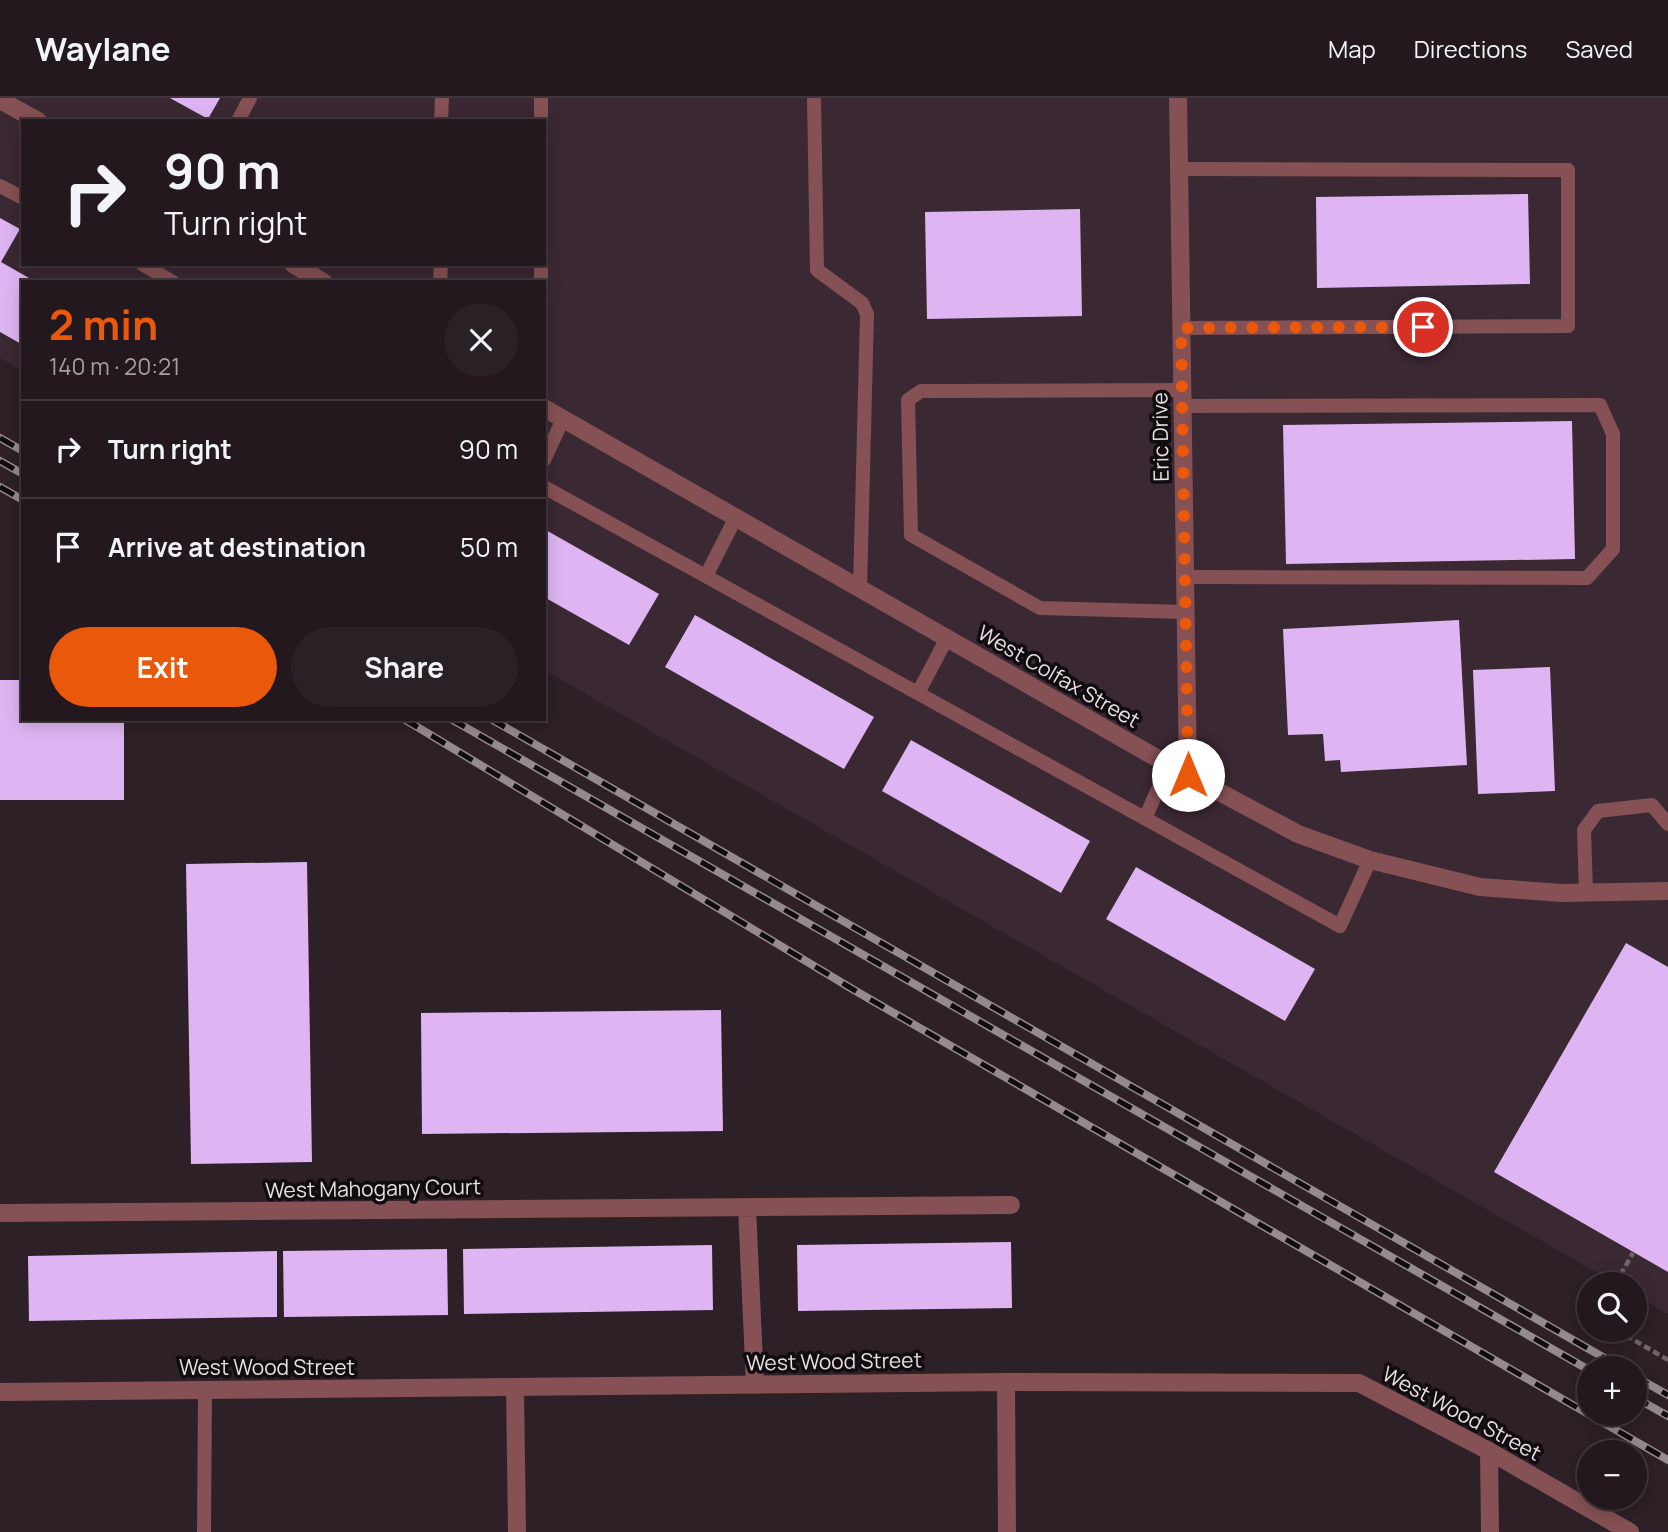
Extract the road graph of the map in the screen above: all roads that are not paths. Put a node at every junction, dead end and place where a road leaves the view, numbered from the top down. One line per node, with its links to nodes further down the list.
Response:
1 (250, 98): 8 (lane)
2 (541, 98): 10 (lane)
3 (814, 98): 27 (lane)
4 (1178, 98): 11 (street, Eric Drive)
5 (439, 99): 9 (lane)
6 (1, 102): 7 (street)
7 (34, 119)
8 (239, 119)
9 (441, 119)
10 (541, 119)
11 (1179, 169): 18 (street, Eric Drive); 18 (lane)
12 (0, 186): 13 (lane)
13 (21, 197)
14 (151, 266): 16 (lane)
15 (297, 272): 17 (street)
16 (170, 280)
17 (318, 280)
18 (1181, 328): 19 (street, Eric Drive)
19 (1182, 398): 26 (street, Eric Drive); 26 (lane); 28 (lane)
20 (546, 409): 21 (street, West Colfax Street)
21 (563, 419): 22 (lane); 24 (street, West Colfax Street)
22 (546, 456)
23 (546, 487): 25 (lane)
24 (736, 517): 25 (lane); 27 (street, West Colfax Street)
25 (706, 576): 30 (lane)
26 (1185, 577): 28 (street, Eric Drive)
27 (860, 588): 29 (street, West Colfax Street)
28 (1186, 612): 32 (street, Eric Drive)
29 (947, 638): 30 (lane); 31 (street, West Colfax Street)
30 (918, 693): 33 (lane)
31 (1169, 765): 32 (street, West Colfax Street); 33 (lane)
32 (1188, 775): 35 (street, West Colfax Street)
33 (1145, 818): 35 (lane)
34 (1668, 824): 37 (lane)
35 (1370, 860): 37 (street, West Colfax Street)
36 (1668, 891): 37 (street, West Colfax Street)
37 (1586, 892)
38 (1011, 1205): 39 (street, West Mahogany Court)
39 (747, 1207): 40 (street, West Mahogany Court); 42 (street)
40 (0, 1213)
41 (1006, 1382): 42 (street, West Wood Street); 46 (street, West Wood Street); 49 (street)
42 (755, 1385): 43 (street, West Wood Street)
43 (515, 1387): 44 (street, West Wood Street); 48 (street)
44 (205, 1390): 45 (street, West Wood Street); 47 (lane)
45 (0, 1392)
46 (1489, 1451): 50 (street); 51 (street, West Wood Street)
47 (204, 1532)
48 (517, 1532)
49 (1007, 1532)
50 (1490, 1532)
51 (1630, 1532)

